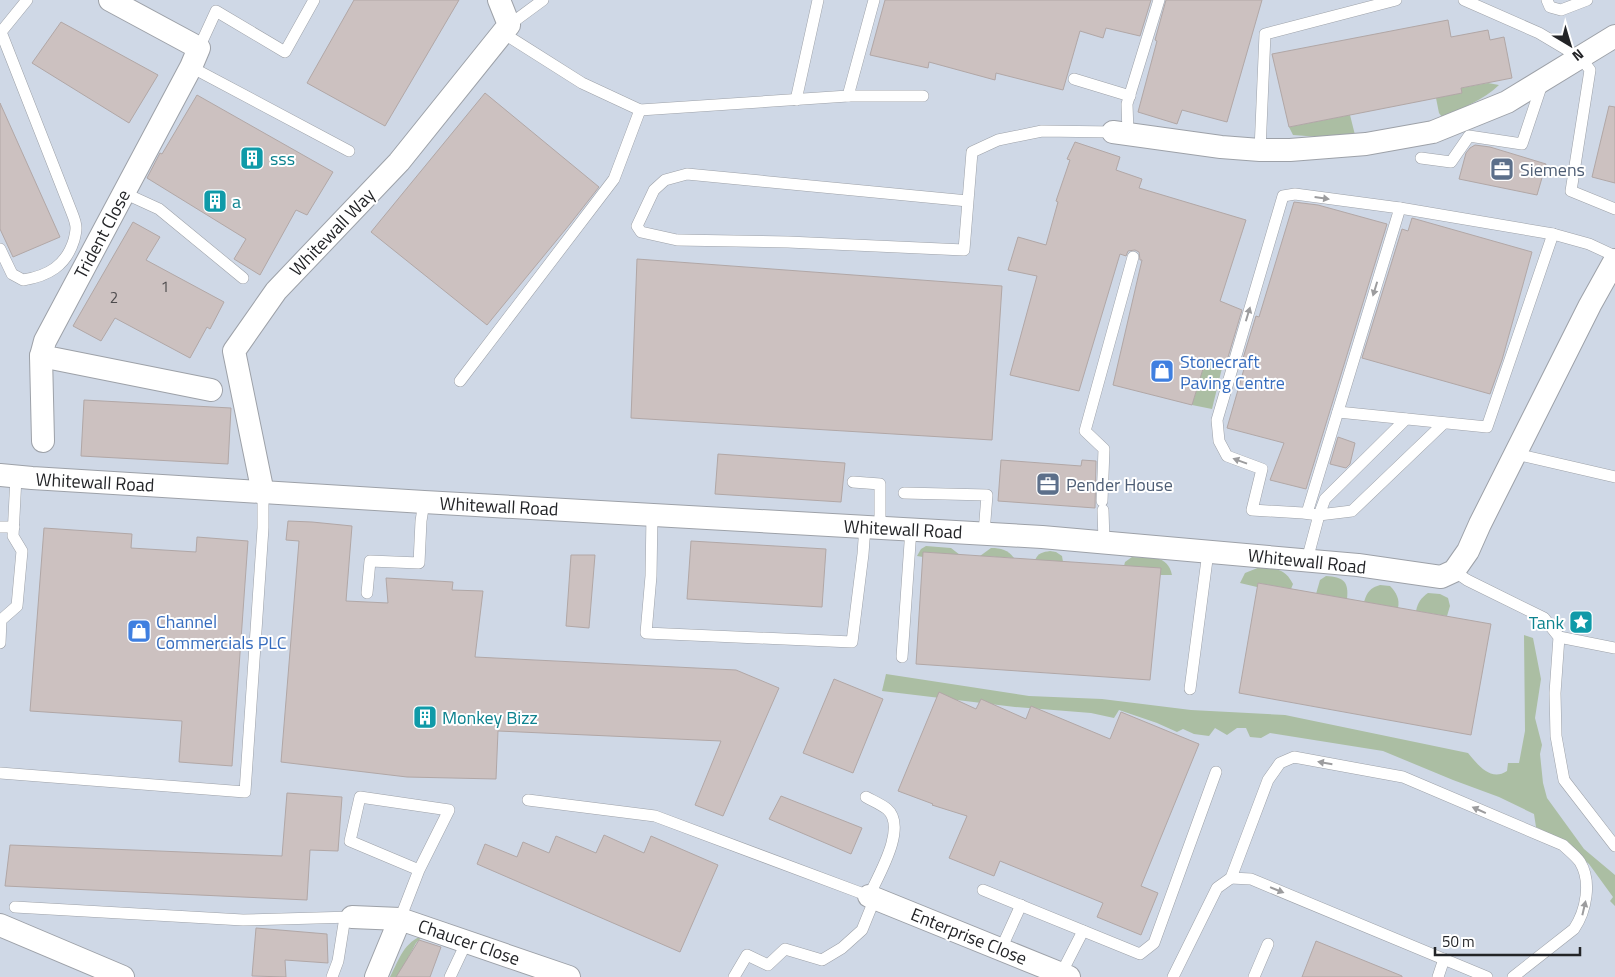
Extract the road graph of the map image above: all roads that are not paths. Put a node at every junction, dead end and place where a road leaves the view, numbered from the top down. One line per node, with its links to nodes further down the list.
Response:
1 (27, 0): 33 (lane)
2 (110, 0): 15 (street)
3 (314, 0): 15 (lane)
4 (500, 0): 13 (street)
5 (543, 0): 13 (lane)
6 (818, 0): 22 (lane)
7 (874, 0): 19 (lane)
8 (1159, 0): 21 (lane)
9 (1396, 0): 25 (lane)
10 (1464, 0): 16 (lane)
11 (1547, 0): 12 (lane)
12 (1587, 0)
13 (506, 29): 23 (lane); 49 (street, Whitewall Way)
14 (1615, 36): 16 (street)
15 (195, 57): 26 (lane); 28 (street, Trident Close)
16 (1580, 58): 18 (street); 31 (lane)
17 (1074, 79): 21 (lane)
18 (1543, 80): 25 (street); 27 (lane)
19 (848, 96): 20 (lane); 22 (lane)
20 (924, 96)
21 (1130, 96): 24 (lane)
22 (796, 100): 23 (lane)
23 (640, 110): 39 (lane)
24 (1121, 133): 25 (street); 29 (lane)
25 (1260, 150)
26 (349, 151)
27 (1421, 158)
28 (124, 193): 37 (lane); 38 (street, Trident Close)
29 (968, 201): 29 (lane)
30 (1400, 208): 32 (lane); 41 (lane, one-way to 41); 52 (lane, one-way to 30)
31 (1615, 209)
32 (1553, 234): 34 (lane); 43 (lane)
33 (0, 249)
34 (1615, 256)
35 (1133, 257): 59 (lane)
36 (1615, 260): 45 (street)
37 (243, 278)
38 (41, 356): 40 (street); 44 (street)
39 (460, 381)
40 (211, 390)
41 (1338, 412): 42 (lane); 52 (lane)
42 (1406, 419): 43 (lane); 52 (lane)
43 (1444, 423): 52 (lane)
44 (43, 441)
45 (1516, 454): 47 (lane); 62 (street)
46 (8, 476): 49 (street, Whitewall Road); 55 (lane)
47 (1615, 477)
48 (853, 482): 56 (lane)
49 (263, 493): 51 (street, Whitewall Road); 70 (lane)
50 (904, 493): 58 (lane)
51 (424, 502): 53 (street, Whitewall Road); 63 (lane)
52 (1313, 514): 61 (lane)
53 (652, 515): 56 (street, Whitewall Road); 56 (lane)
54 (0, 527): 55 (lane)
55 (14, 527): 65 (lane)
56 (872, 527): 57 (street, Whitewall Road)
57 (911, 529): 58 (street, Whitewall Road); 67 (lane)
58 (984, 533): 59 (street, Whitewall Road)
59 (1104, 542): 60 (street, Whitewall Road)
60 (1208, 552): 61 (street, Whitewall Road); 68 (lane)
61 (1307, 560): 62 (street, Whitewall Road)
62 (1454, 570): 64 (lane)
63 (367, 593)
64 (1559, 637): 66 (lane); 73 (lane)
65 (0, 643)
66 (1615, 648)
67 (902, 657)
68 (1190, 690)
69 (1216, 772): 83 (lane)
70 (0, 773)
71 (866, 797): 77 (lane)
72 (528, 800): 77 (lane)
73 (1615, 846)
74 (419, 870): 74 (lane); 81 (lane)
75 (1230, 878): 87 (lane, one-way to 87); 95 (lane); 99 (lane, one-way to 75)
76 (983, 890): 78 (lane)
77 (872, 897): 86 (street, Enterprise Close); 94 (lane)
78 (1021, 905): 83 (lane); 86 (lane)
79 (15, 907): 80 (lane)
80 (348, 917): 81 (street); 90 (lane)
81 (400, 919): 84 (street, Chaucer Close); 91 (street, Chaucer Close)
82 (2, 930): 89 (street)
83 (1082, 931): 88 (lane)
84 (467, 941): 92 (lane); 93 (street, Chaucer Close)
85 (1268, 944): 96 (lane)
86 (1001, 949): 88 (street, Enterprise Close)
87 (1444, 959): 97 (lane); 98 (lane)
88 (1065, 976)
89 (123, 977)
90 (332, 977)
91 (376, 977)
92 (450, 977)
93 (569, 977)
94 (734, 977)
95 (1173, 977)
96 (1254, 977)
97 (1438, 977)
98 (1487, 977)
99 (1513, 977)

